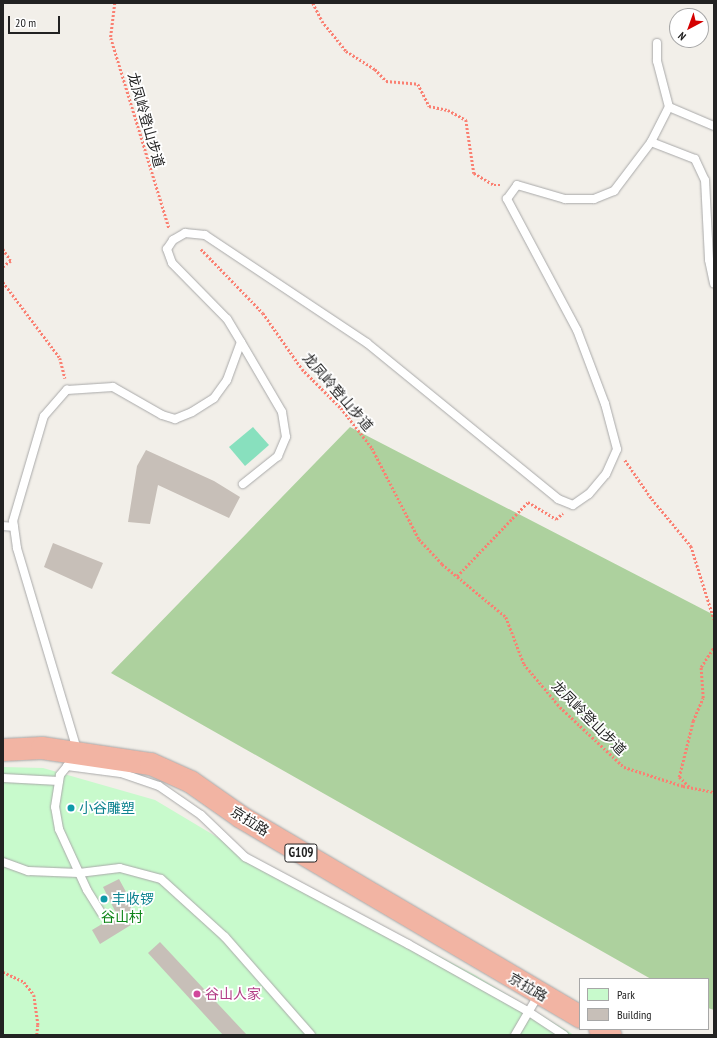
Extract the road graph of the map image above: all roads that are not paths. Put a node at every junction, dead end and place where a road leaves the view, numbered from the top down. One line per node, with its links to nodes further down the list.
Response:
1 (658, 43): 2 (lane)
2 (669, 107): 3 (lane); 4 (lane)
3 (714, 126)
4 (651, 142): 5 (lane); 6 (lane)
5 (714, 283)
6 (241, 342): 7 (lane); 9 (lane)
7 (243, 484)
8 (3, 526): 9 (lane)
9 (14, 527): 11 (lane)
10 (3, 750): 11 (highway, 京拉路 / G109)
11 (72, 760): 13 (lane); 17 (highway, 京拉路 / G109); 18 (lane)
12 (3, 778): 13 (lane)
13 (59, 781): 15 (lane)
14 (3, 862): 15 (lane)
15 (79, 873): 16 (lane); 20 (lane)
16 (102, 914)
17 (540, 994): 18 (lane); 19 (highway, 京拉路 / G109)
18 (529, 1012): 21 (lane); 22 (lane)
19 (579, 1016)
20 (311, 1035)
21 (515, 1035)
22 (564, 1035)

